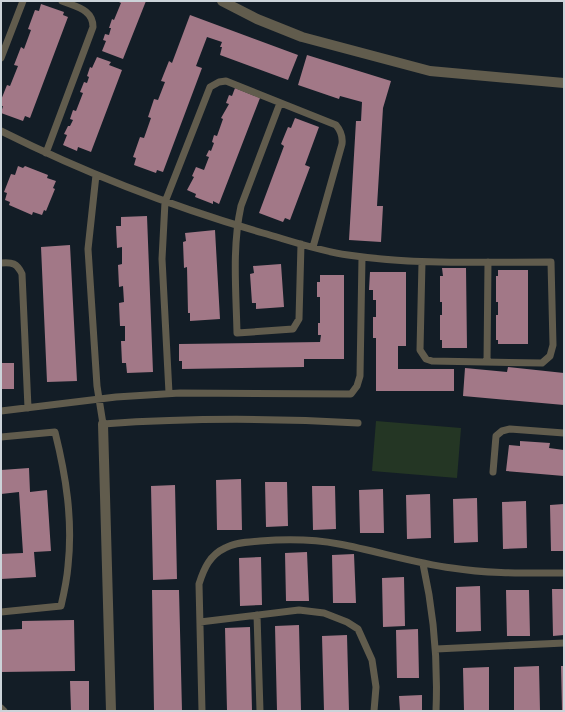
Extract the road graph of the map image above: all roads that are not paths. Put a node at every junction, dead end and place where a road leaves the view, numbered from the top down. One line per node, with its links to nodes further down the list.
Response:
1 (23, 1): 4 (lane)
2 (62, 1): 8 (lane)
3 (222, 1): 5 (street)
4 (1, 58)
5 (564, 83)
6 (280, 103): 10 (lane); 11 (lane); 13 (lane)
7 (1, 131): 8 (lane)
8 (46, 153): 9 (lane)
9 (96, 175): 10 (lane); 20 (lane)
10 (165, 202): 11 (lane); 19 (lane)
11 (237, 226): 12 (lane); 12 (lane)
12 (301, 244): 13 (lane)
13 (313, 247): 14 (lane)
14 (362, 257): 15 (lane); 19 (lane)
15 (422, 262): 16 (lane); 18 (lane)
16 (488, 262): 18 (lane); 18 (lane)
17 (1, 263): 21 (lane)
18 (487, 362)
19 (169, 393): 20 (lane)
20 (99, 399): 21 (lane); 24 (lane)
21 (28, 408): 22 (lane)
22 (1, 411)
23 (358, 423): 24 (lane)
24 (103, 424): 37 (street)
25 (564, 433): 27 (lane)
26 (1, 437): 30 (lane)
27 (493, 472)
28 (423, 564): 29 (lane); 32 (lane); 34 (lane)
29 (564, 573)
30 (1, 612)
31 (257, 615): 32 (lane); 39 (lane); 40 (lane)
32 (200, 622): 38 (lane)
33 (564, 643): 34 (lane)
34 (436, 649): 41 (lane)
35 (1, 708): 36 (lane)
36 (4, 711)
37 (112, 711)
38 (202, 711)
39 (260, 711)
40 (374, 711)
41 (436, 711)

